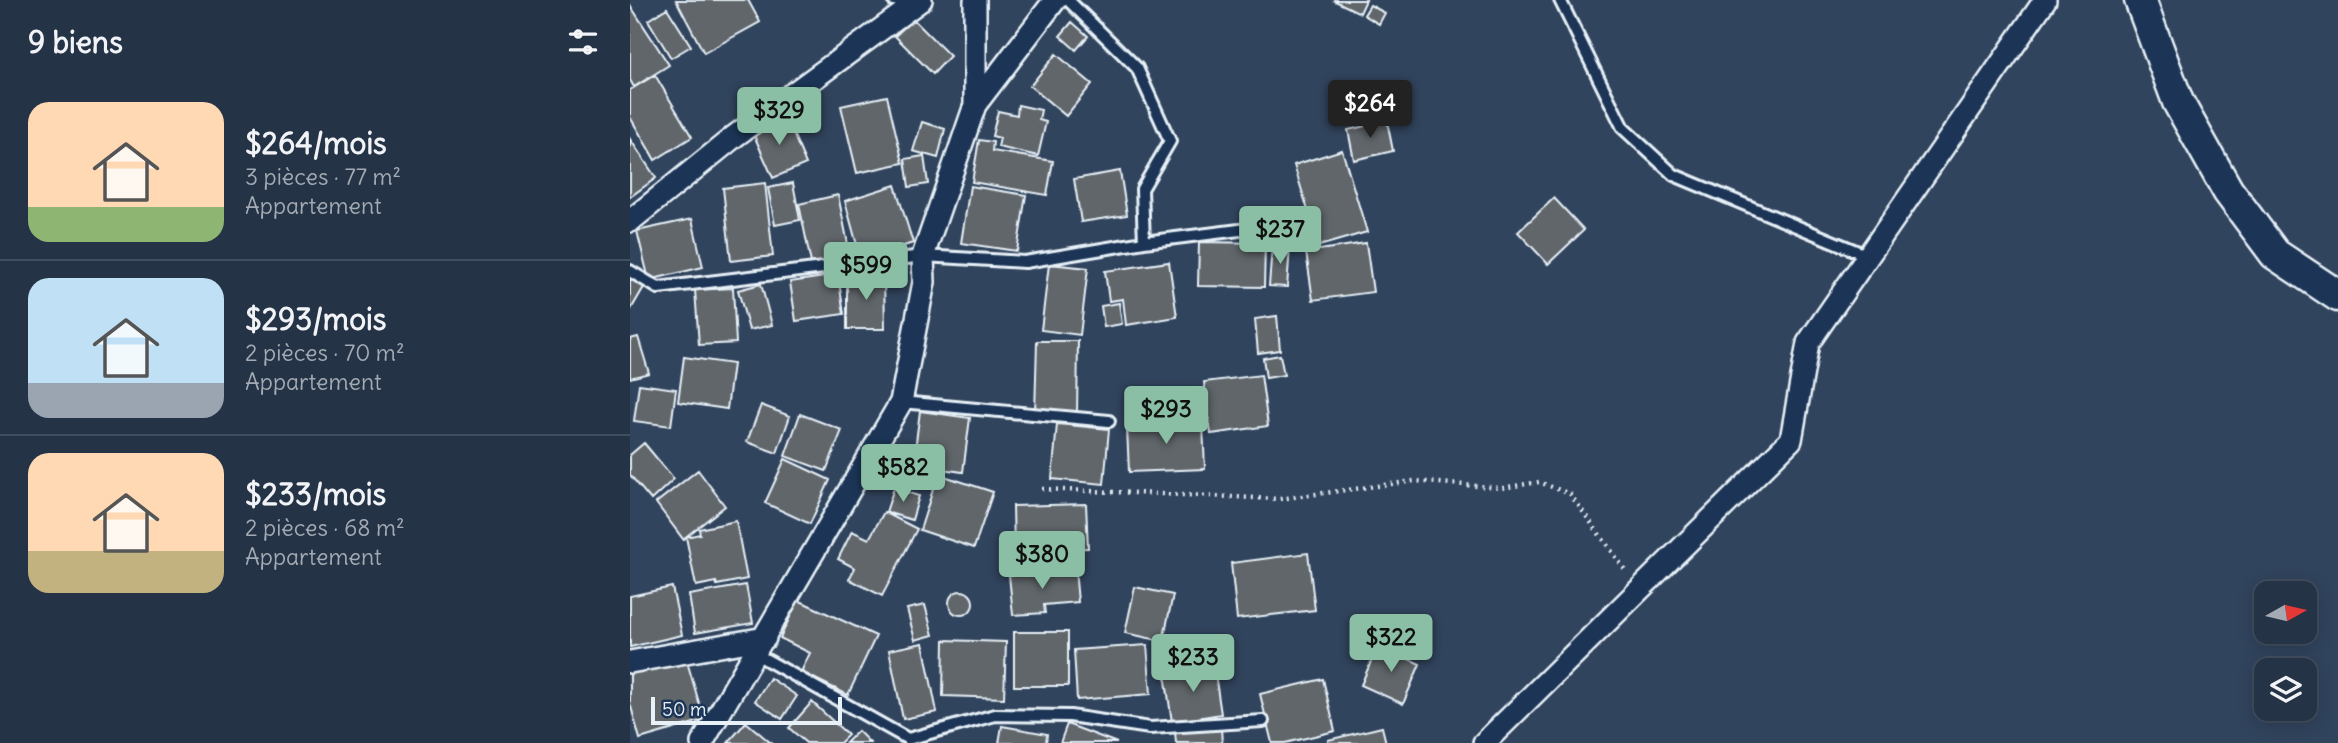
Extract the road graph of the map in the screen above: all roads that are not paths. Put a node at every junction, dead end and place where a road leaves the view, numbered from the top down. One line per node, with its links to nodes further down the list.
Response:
1 (975, 0): 8 (street)
2 (1055, 0): 8 (street)
3 (1068, 0): 11 (lane)
4 (1560, 0): 13 (lane)
5 (2045, 0): 13 (street)
6 (2140, 0): 15 (street)
7 (909, 2): 9 (street)
8 (975, 105): 12 (street)
9 (630, 221)
10 (1279, 225): 11 (lane)
11 (1144, 242): 12 (lane)
12 (923, 256): 14 (lane); 16 (street)
13 (1868, 256): 23 (street)
14 (630, 271)
15 (2338, 296)
16 (901, 402): 17 (lane); 18 (street)
17 (1109, 421)
18 (760, 646): 19 (street); 21 (lane); 22 (street)
19 (630, 662)
20 (1263, 721): 21 (lane)
21 (930, 738)
22 (702, 743)
23 (1484, 743)

